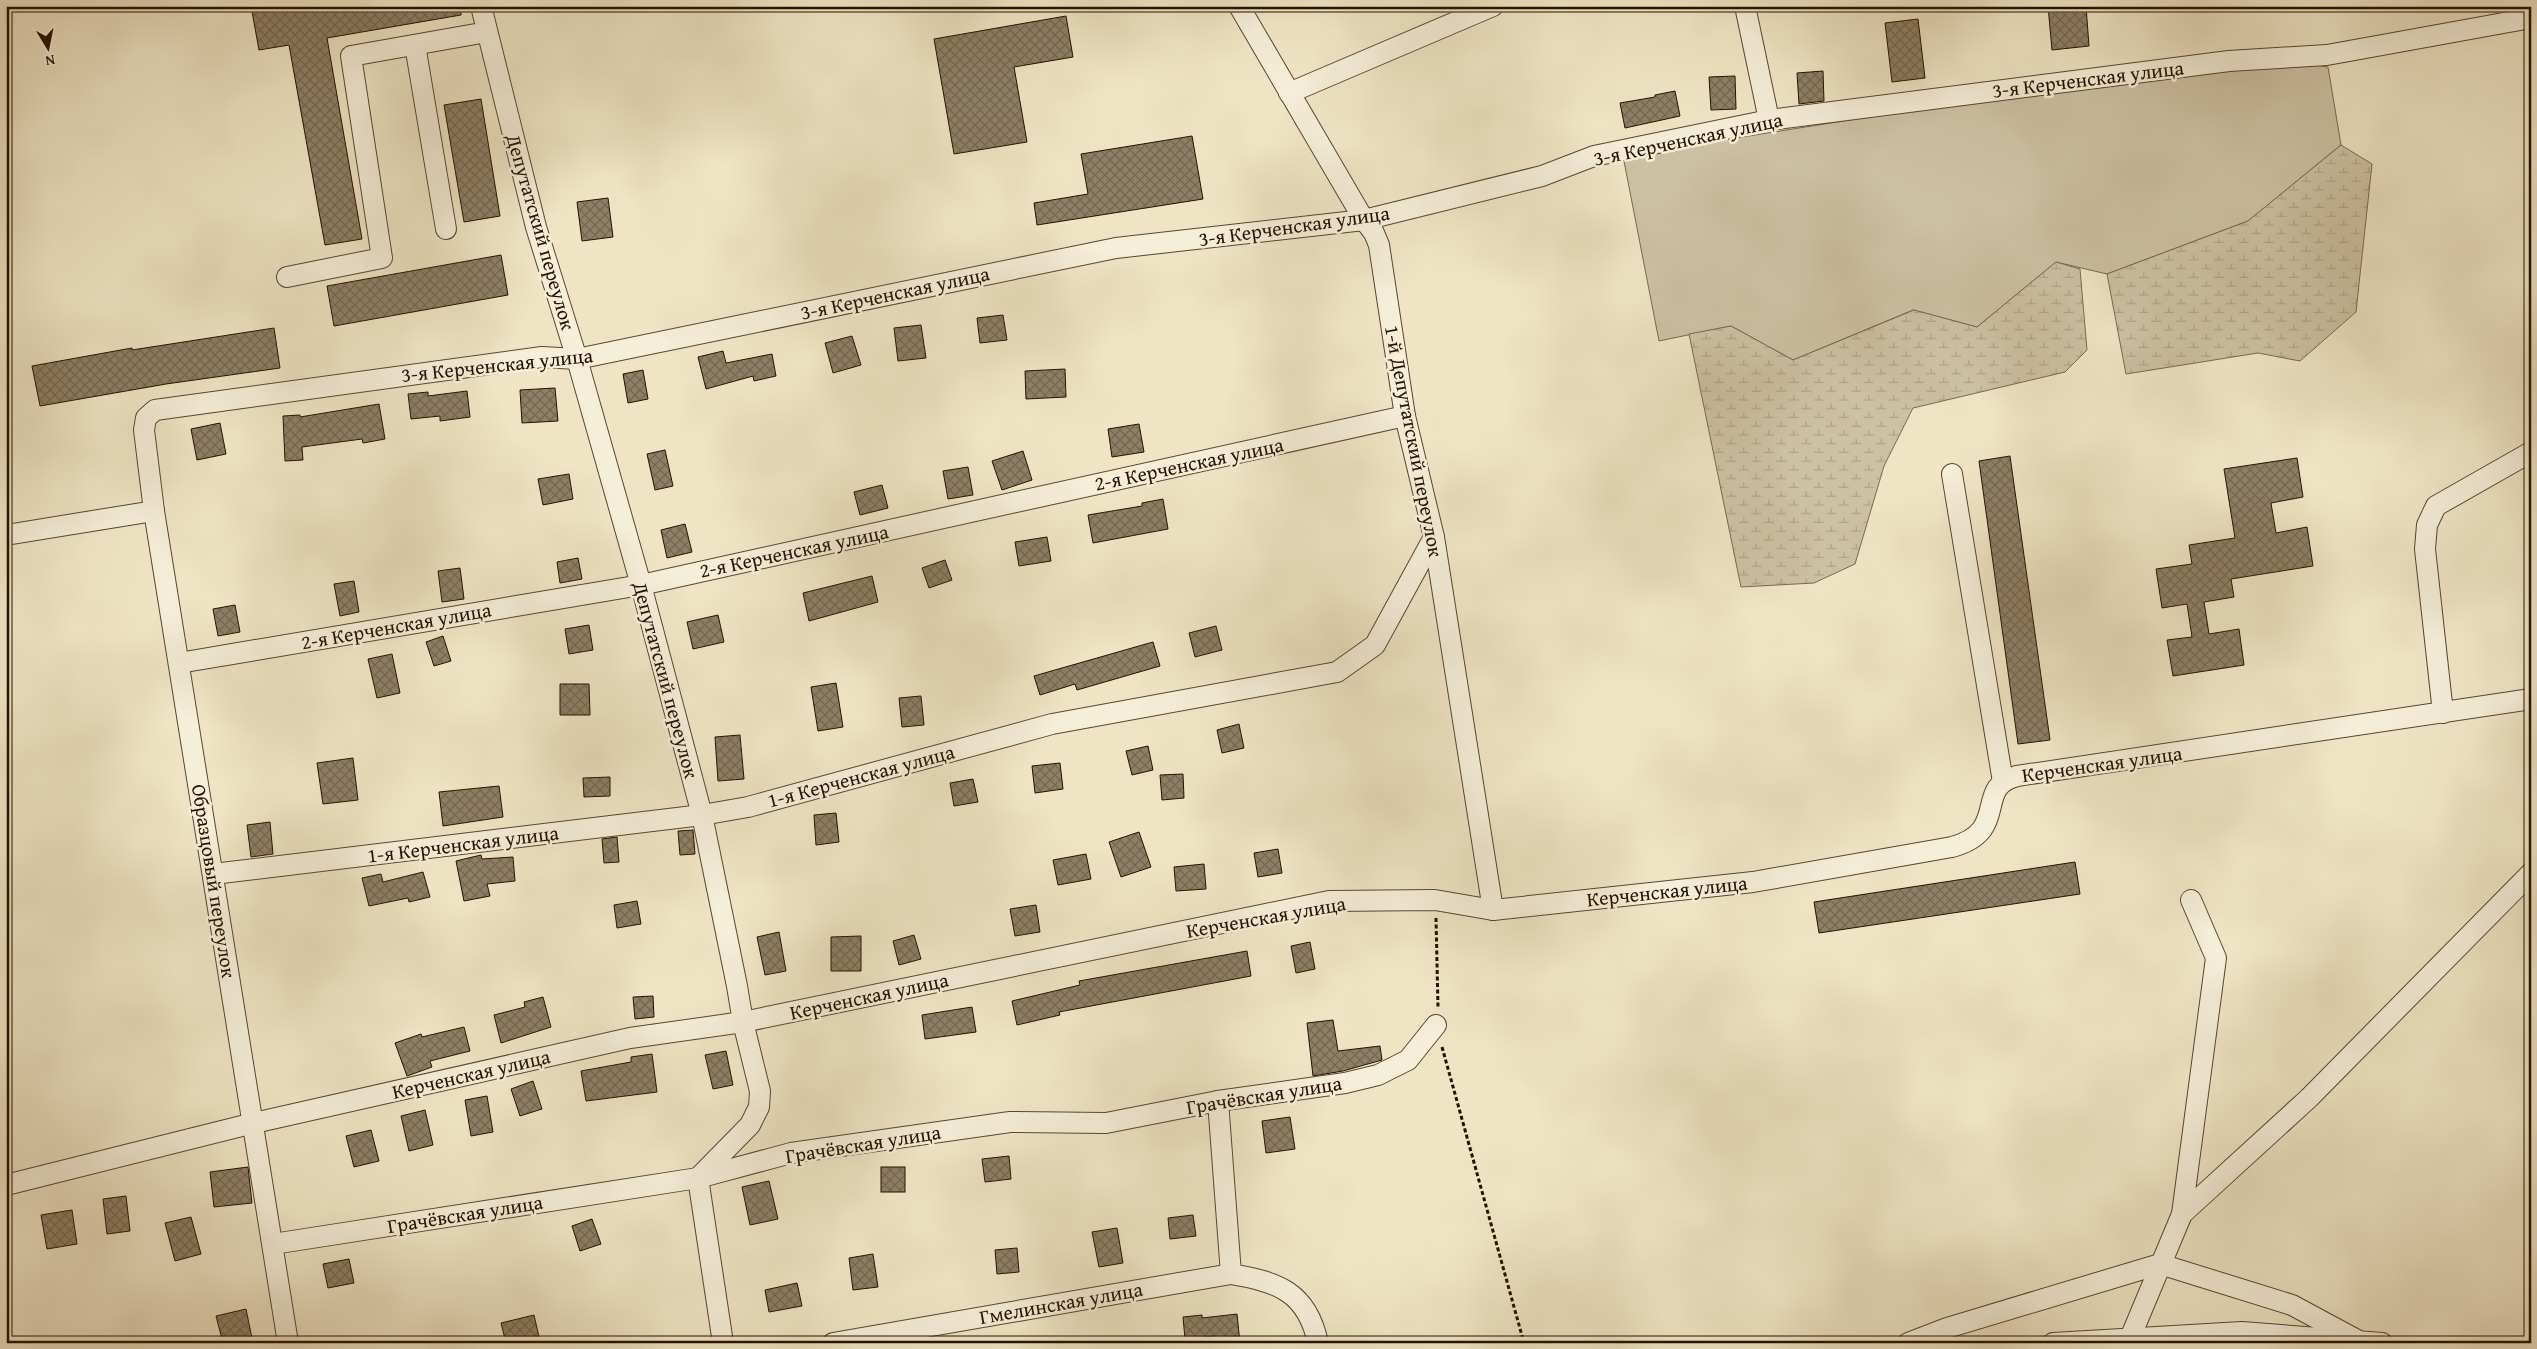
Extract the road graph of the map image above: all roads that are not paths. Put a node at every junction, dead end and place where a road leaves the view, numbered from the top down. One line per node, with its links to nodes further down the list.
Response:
1 (481, 6): 6 (street, Депутатский переулок)
2 (1239, 6): 8 (street, 1-й Депутатский переулок)
3 (1493, 6): 8 (street)
4 (1745, 6): 9 (street)
5 (2531, 18): 9 (street, 3-я Керченская улица)
6 (487, 32): 7 (street); 13 (street, Депутатский переулок)
7 (415, 45): 11 (street); 12 (street)
8 (1289, 93): 10 (street, 1-й Депутатский переулок)
9 (1769, 120): 10 (street, 3-я Керченская улица)
10 (1364, 220): 13 (street, 3-я Керченская улица); 14 (street, 1-й Депутатский переулок)
11 (446, 229)
12 (287, 277)
13 (577, 359): 15 (street, 3-я Керченская улица); 21 (street, Депутатский переулок)
14 (1405, 416): 20 (street, 1-й Депутатский переулок); 21 (street, 2-я Керченская улица)
15 (146, 418): 18 (street, Образцовый переулок)
16 (2531, 452): 24 (street)
17 (1952, 474): 25 (street)
18 (154, 511): 19 (street); 22 (street, Образцовый переулок)
19 (6, 535)
20 (1434, 537): 26 (street, 1-я Керченская улица); 30 (street, 1-й Депутатский переулок)
21 (640, 585): 22 (street, 2-я Керченская улица); 26 (street, Депутатский переулок)
22 (178, 663): 28 (street, Образцовый переулок)
23 (2531, 699): 24 (street, Керченская улица)
24 (2443, 713): 25 (street, Керченская улица)
25 (2003, 782): 30 (street, Керченская улица)
26 (702, 816): 28 (street, 1-я Керченская улица); 31 (street, Депутатский переулок)
27 (2531, 873): 37 (street)
28 (212, 874): 34 (street, Образцовый переулок)
29 (2190, 900): 37 (street)
30 (1493, 910): 31 (street, Керченская улица)
31 (743, 1022): 34 (street, Керченская улица); 35 (street, Депутатский переулок)
32 (1436, 1025): 33 (street, Грачёвская улица)
33 (1218, 1101): 35 (street, Грачёвская улица); 40 (street)
34 (254, 1123): 36 (street, Керченская улица); 38 (street, Образцовый переулок)
35 (698, 1178): 38 (street, Грачёвская улица); 44 (street)
36 (6, 1184)
37 (2182, 1214): 39 (street)
38 (273, 1244): 43 (street, Образцовый переулок)
39 (2160, 1264): 41 (street); 42 (street); 47 (street)
40 (1231, 1274): 45 (street, Гмелинская улица); 46 (street)
41 (2128, 1341): 42 (street); 48 (street)
42 (2359, 1341): 49 (street)
43 (288, 1343)
44 (724, 1343)
45 (833, 1343)
46 (1318, 1343)
47 (1908, 1343)
48 (2053, 1343)
49 (2382, 1343)

